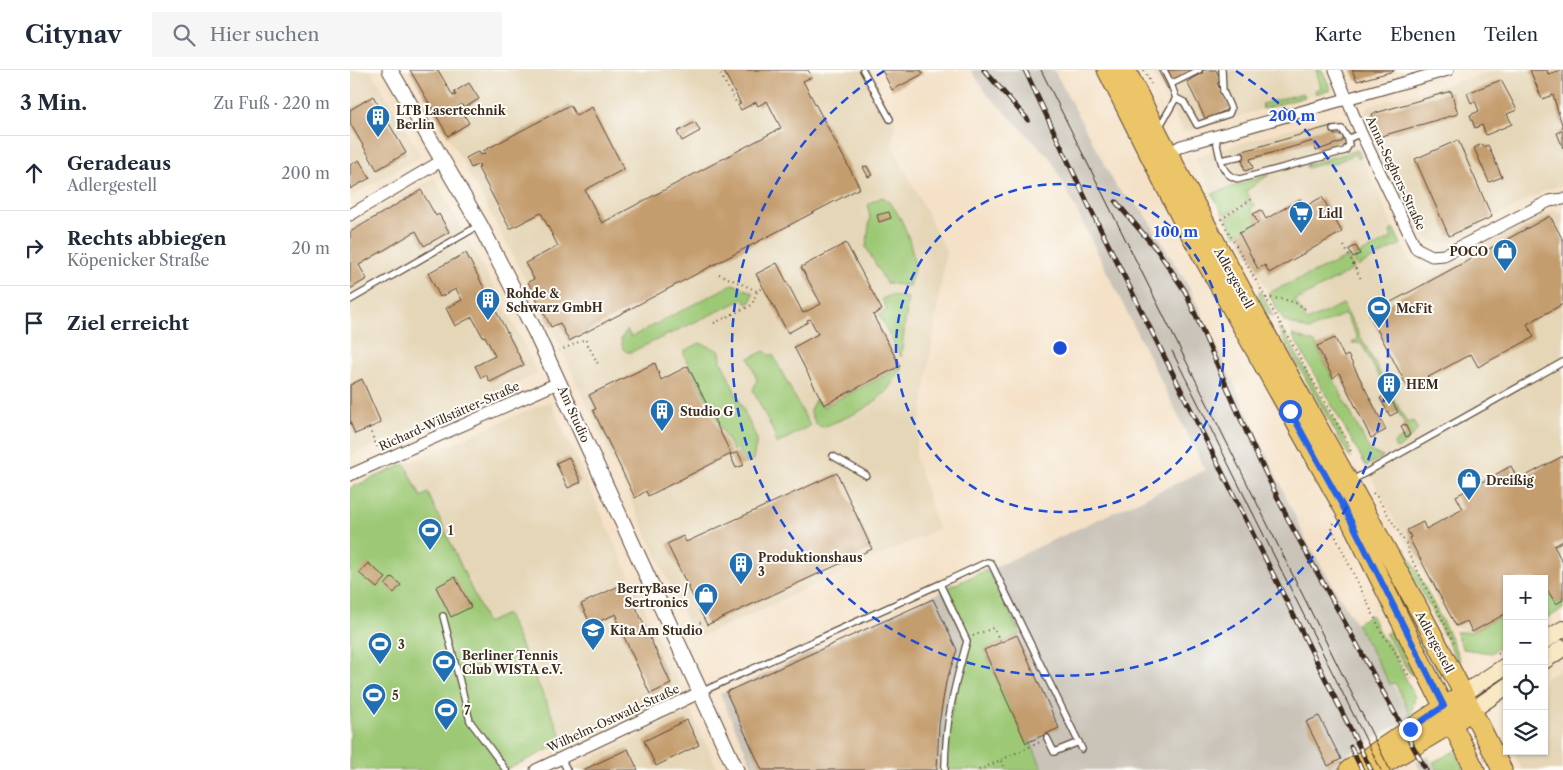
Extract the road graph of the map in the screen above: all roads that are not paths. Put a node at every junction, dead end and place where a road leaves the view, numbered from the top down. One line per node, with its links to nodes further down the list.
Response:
1 (390, 70): 21 (street, Am Studio)
2 (864, 70): 13 (lane)
3 (1107, 70): 20 (main road, Adlergestell)
4 (1126, 70): 15 (main road, Adlergestell)
5 (1164, 70): 10 (lane)
6 (1199, 70): 10 (lane)
7 (1222, 70): 11 (lane)
8 (1335, 70): 12 (street, Anna-Seghers-Straße)
9 (1448, 70): 12 (street)
10 (1171, 84): 11 (lane)
11 (1176, 98): 15 (lane)
12 (1348, 98): 16 (street, Anna-Seghers-Straße); 17 (street)
13 (890, 120)
14 (1332, 130): 18 (lane)
15 (1156, 133): 20 (main road, Adlergestell)
16 (1361, 133): 18 (lane); 23 (street, Anna-Seghers-Straße)
17 (1216, 136): 20 (street); 22 (lane)
18 (1348, 139): 22 (lane)
19 (1241, 156): 22 (lane)
20 (1159, 158): 30 (main road, Adlergestell); 33 (main road, Adlergestell)
21 (443, 160): 24 (street); 25 (street, Am Studio)
22 (1221, 160)
23 (1563, 199)
24 (350, 215)
25 (480, 226): 26 (lane); 28 (street, Am Studio)
26 (350, 300)
27 (1563, 362): 33 (lane)
28 (560, 382): 31 (street, Richard-Willstätter-Straße); 43 (street, Am Studio)
29 (833, 456): 32 (lane)
30 (1322, 469): 33 (main road, Adlergestell); 34 (main road, Adlergestell)
31 (350, 475)
32 (866, 475)
33 (1356, 479): 34 (main road, Adlergestell)
34 (1360, 519): 44 (main road, Adlergestell); 45 (main road, Adlergestell)
35 (940, 584): 43 (lane); 47 (lane); 54 (lane)
36 (443, 616): 50 (lane)
37 (1563, 629): 38 (main road)
38 (1548, 638)
39 (1563, 648): 40 (main road)
40 (1548, 657)
41 (1503, 669): 44 (main road)
42 (1503, 688): 44 (main road)
43 (701, 692): 49 (street, Wilhelm-Ostwald-Straße); 53 (street, Am Studio)
44 (1467, 702): 45 (main road); 58 (main road, Adlergestell)
45 (1448, 715): 55 (main road); 56 (main road); 57 (main road, Adlergestell)
46 (1047, 738): 47 (lane)
47 (1079, 742): 48 (lane)
48 (1082, 749)
49 (561, 758): 51 (street, Wilhelm-Ostwald-Straße); 52 (lane)
50 (506, 770)
51 (536, 770)
52 (568, 770)
53 (736, 770)
54 (946, 770)
55 (1349, 770)
56 (1374, 770)
57 (1476, 770)
58 (1502, 770)

